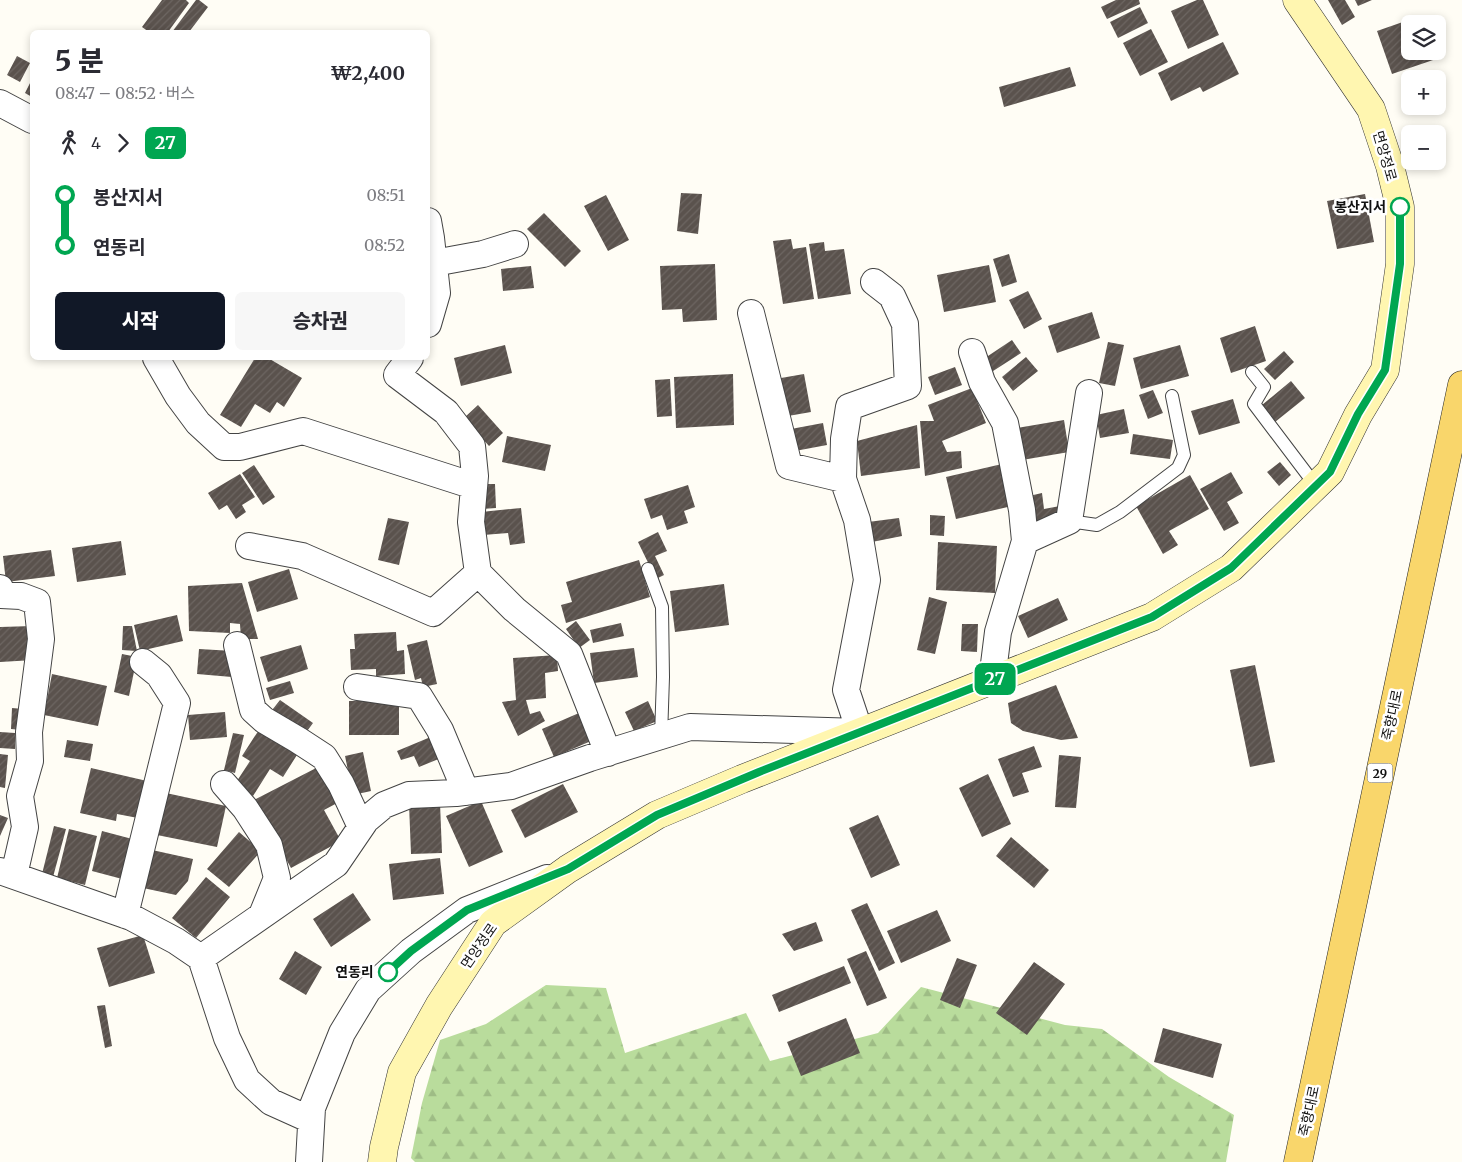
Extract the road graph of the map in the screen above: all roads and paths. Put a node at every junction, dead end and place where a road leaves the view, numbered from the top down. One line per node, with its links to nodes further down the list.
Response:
1 (1298, 0): 21 (main road, 면앙정로)
2 (0, 103): 3 (street)
3 (30, 119)
4 (430, 235): 6 (street)
5 (515, 244): 6 (street)
6 (434, 263): 9 (street)
7 (874, 282): 19 (street)
8 (751, 313): 19 (street)
9 (430, 318)
10 (972, 352): 23 (street)
11 (157, 360): 20 (street)
12 (409, 360): 20 (street)
13 (1252, 372): 21 (lane)
14 (1462, 385): 18 (main road, 죽향대로 / 29)
15 (1089, 393): 22 (street)
16 (1172, 396): 22 (lane)
17 (1462, 440): 18 (lane)
18 (1445, 464): 47 (main road, 죽향대로 / 29)
19 (843, 479): 32 (street)
20 (474, 486): 26 (street)
21 (1316, 486): 30 (main road, 면앙정로)
22 (1069, 521): 23 (street)
23 (1025, 541): 30 (street)
24 (249, 546): 26 (street)
25 (648, 569): 33 (lane)
26 (478, 573): 34 (street)
27 (0, 588): 37 (street)
28 (237, 645): 38 (street)
29 (143, 662): 41 (street)
30 (992, 680): 32 (main road, 면앙정로)
31 (357, 687): 36 (street)
32 (860, 732): 33 (street); 39 (main road, 면앙정로)
33 (661, 736): 34 (street)
34 (608, 753): 36 (street)
35 (224, 784): 42 (street)
36 (466, 792): 38 (street)
37 (10, 797): 40 (street)
38 (361, 827): 42 (street)
39 (568, 869): 44 (street); 46 (main road, 면앙정로)
40 (7, 873): 41 (street)
41 (125, 915): 43 (street)
42 (262, 915): 43 (street)
43 (201, 958): 44 (street)
44 (312, 1120): 45 (street)
45 (309, 1162)
46 (382, 1162)
47 (1298, 1162)

